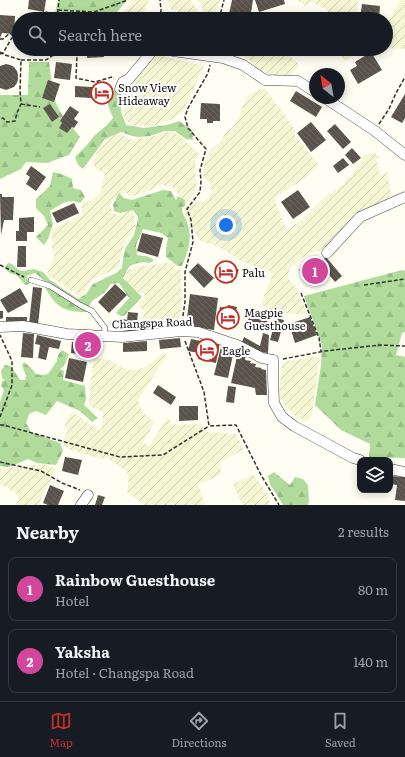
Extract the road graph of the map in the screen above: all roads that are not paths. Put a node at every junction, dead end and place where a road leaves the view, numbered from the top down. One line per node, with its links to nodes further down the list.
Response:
1 (148, 56): 3 (street)
2 (206, 56): 4 (street)
3 (122, 85)
4 (309, 88)
5 (334, 104): 6 (street)
6 (405, 155)
7 (405, 197): 8 (street)
8 (327, 253)
9 (31, 280): 11 (lane)
10 (0, 327): 11 (street, Changspa Road)
11 (104, 336): 12 (street, Changspa Road)
12 (357, 459)
13 (393, 470): 14 (street)
14 (405, 472)
15 (88, 495): 16 (street)
16 (81, 505)

